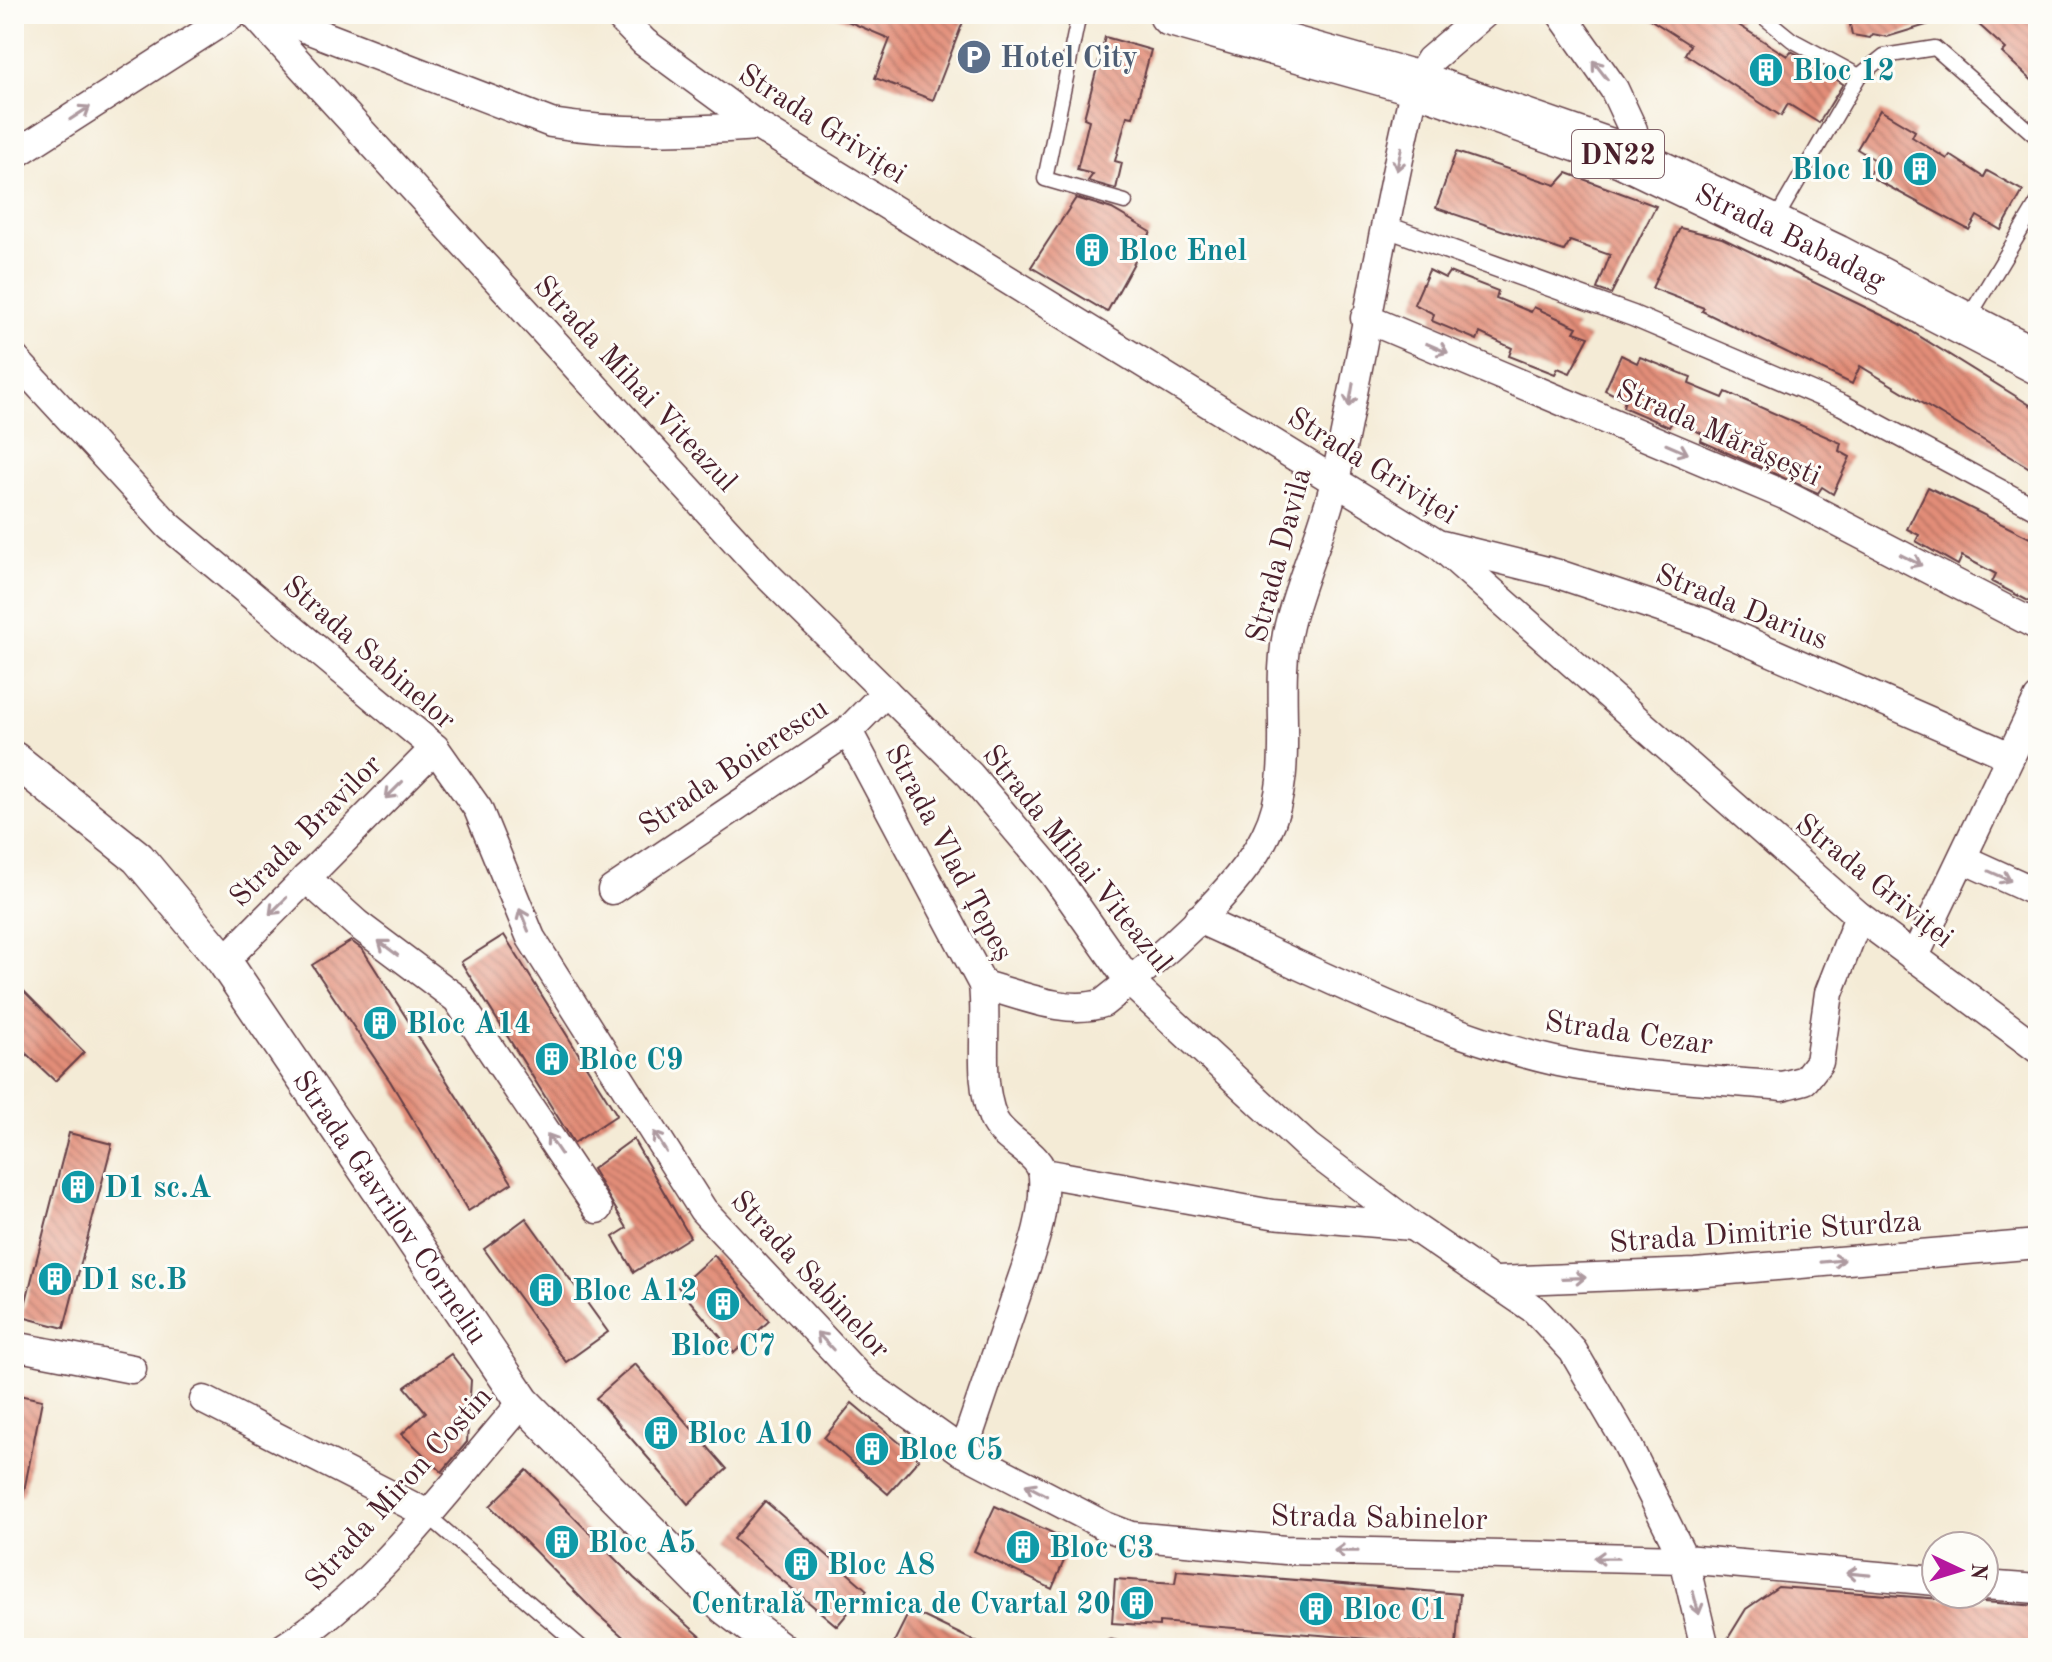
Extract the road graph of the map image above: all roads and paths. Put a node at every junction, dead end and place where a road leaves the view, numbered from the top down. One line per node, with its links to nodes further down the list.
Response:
1 (234, 14): 16 (street, one-way to 1)
2 (254, 14): 30 (street, Strada Mihai Viteazul)
3 (268, 14): 13 (street)
4 (617, 14): 13 (street, Strada Griviței)
5 (1079, 14): 17 (lane)
6 (1171, 14): 11 (main road, Strada Babadag / DN22)
7 (1273, 14): 11 (main road, Strada Babadag)
8 (1484, 14): 11 (street)
9 (1561, 14): 14 (street, one-way to 9)
10 (1760, 14): 12 (lane)
11 (1423, 72): 14 (main road, Strada Babadag); 19 (main road, Strada Babadag / DN22); 20 (street, Strada Davila, one-way to 20)
12 (1859, 76): 15 (lane); 19 (lane)
13 (758, 126): 26 (street, Strada Griviței)
14 (1633, 130): 19 (main road, Strada Babadag)
15 (2038, 138)
16 (14, 155)
17 (1125, 202)
18 (2038, 202): 21 (lane)
19 (1778, 215): 21 (main road, Strada Babadag / DN22)
20 (1384, 226): 22 (street, Strada Davila); 27 (street)
21 (1970, 314): 23 (main road, Strada Babadag); 25 (main road, Strada Babadag / DN22)
22 (1365, 318): 26 (street, Strada Davila, one-way to 26); 29 (street, Strada Mărășești, one-way to 29)
23 (2038, 338)
24 (14, 358): 33 (street, Strada Sabinelor)
25 (2038, 362)
26 (1335, 481): 28 (street, Strada Griviței); 41 (street, Strada Davila)
27 (2038, 510)
28 (1439, 545): 34 (street, Strada Darius); 40 (street, Strada Griviței)
29 (2038, 626)
30 (886, 692): 32 (street, Strada Boierescu); 44 (street, Strada Mihai Viteazul)
31 (2038, 699): 34 (street)
32 (848, 731): 38 (street, Strada Boierescu); 45 (street, Strada Vlad Țepeș)
33 (435, 748): 37 (street, Strada Bravilor, one-way to 37); 56 (street, Strada Sabinelor, one-way to 33)
34 (2010, 756): 36 (street)
35 (14, 759): 43 (street, Strada Gavrilov Corneliu)
36 (1963, 859): 39 (street, one-way to 39); 42 (street)
37 (306, 878): 43 (street, Strada Bravilor, one-way to 43); 48 (street, one-way to 37)
38 (612, 890)
39 (2038, 893)
40 (1859, 916): 41 (street, Strada Cezar); 42 (street, Strada Griviței)
41 (1198, 919): 44 (street, Strada Davila)
42 (1914, 958): 46 (street, Strada Griviței)
43 (224, 961): 55 (street, Strada Gavrilov Corneliu)
44 (1129, 981): 45 (street, Strada Davila); 49 (street, Strada Mihai Viteazul)
45 (983, 985): 47 (street, Strada Vlad Țepeș)
46 (2038, 1049)
47 (1044, 1173): 49 (street); 56 (street)
48 (598, 1209)
49 (1412, 1226): 51 (street, Strada Mihai Viteazul)
50 (2038, 1244): 51 (street, Strada Dimitrie Sturdza, one-way to 50)
51 (1496, 1281): 58 (street, Strada Mihai Viteazul)
52 (14, 1346): 53 (street)
53 (132, 1369)
54 (204, 1400): 57 (street)
55 (523, 1402): 57 (street, Strada Miron Costin); 64 (street, Strada Gavrilov Corneliu)
56 (963, 1452): 58 (street, Strada Sabinelor, one-way to 56)
57 (426, 1513): 62 (street, Strada Miron Costin); 63 (lane)
58 (1684, 1559): 59 (street, Strada Sabinelor, one-way to 58); 65 (street, Strada Mihai Viteazul, one-way to 65)
59 (1920, 1580)
60 (2000, 1586): 61 (street)
61 (2038, 1589)
62 (283, 1648)
63 (582, 1648)
64 (778, 1648)
65 (1705, 1648)

